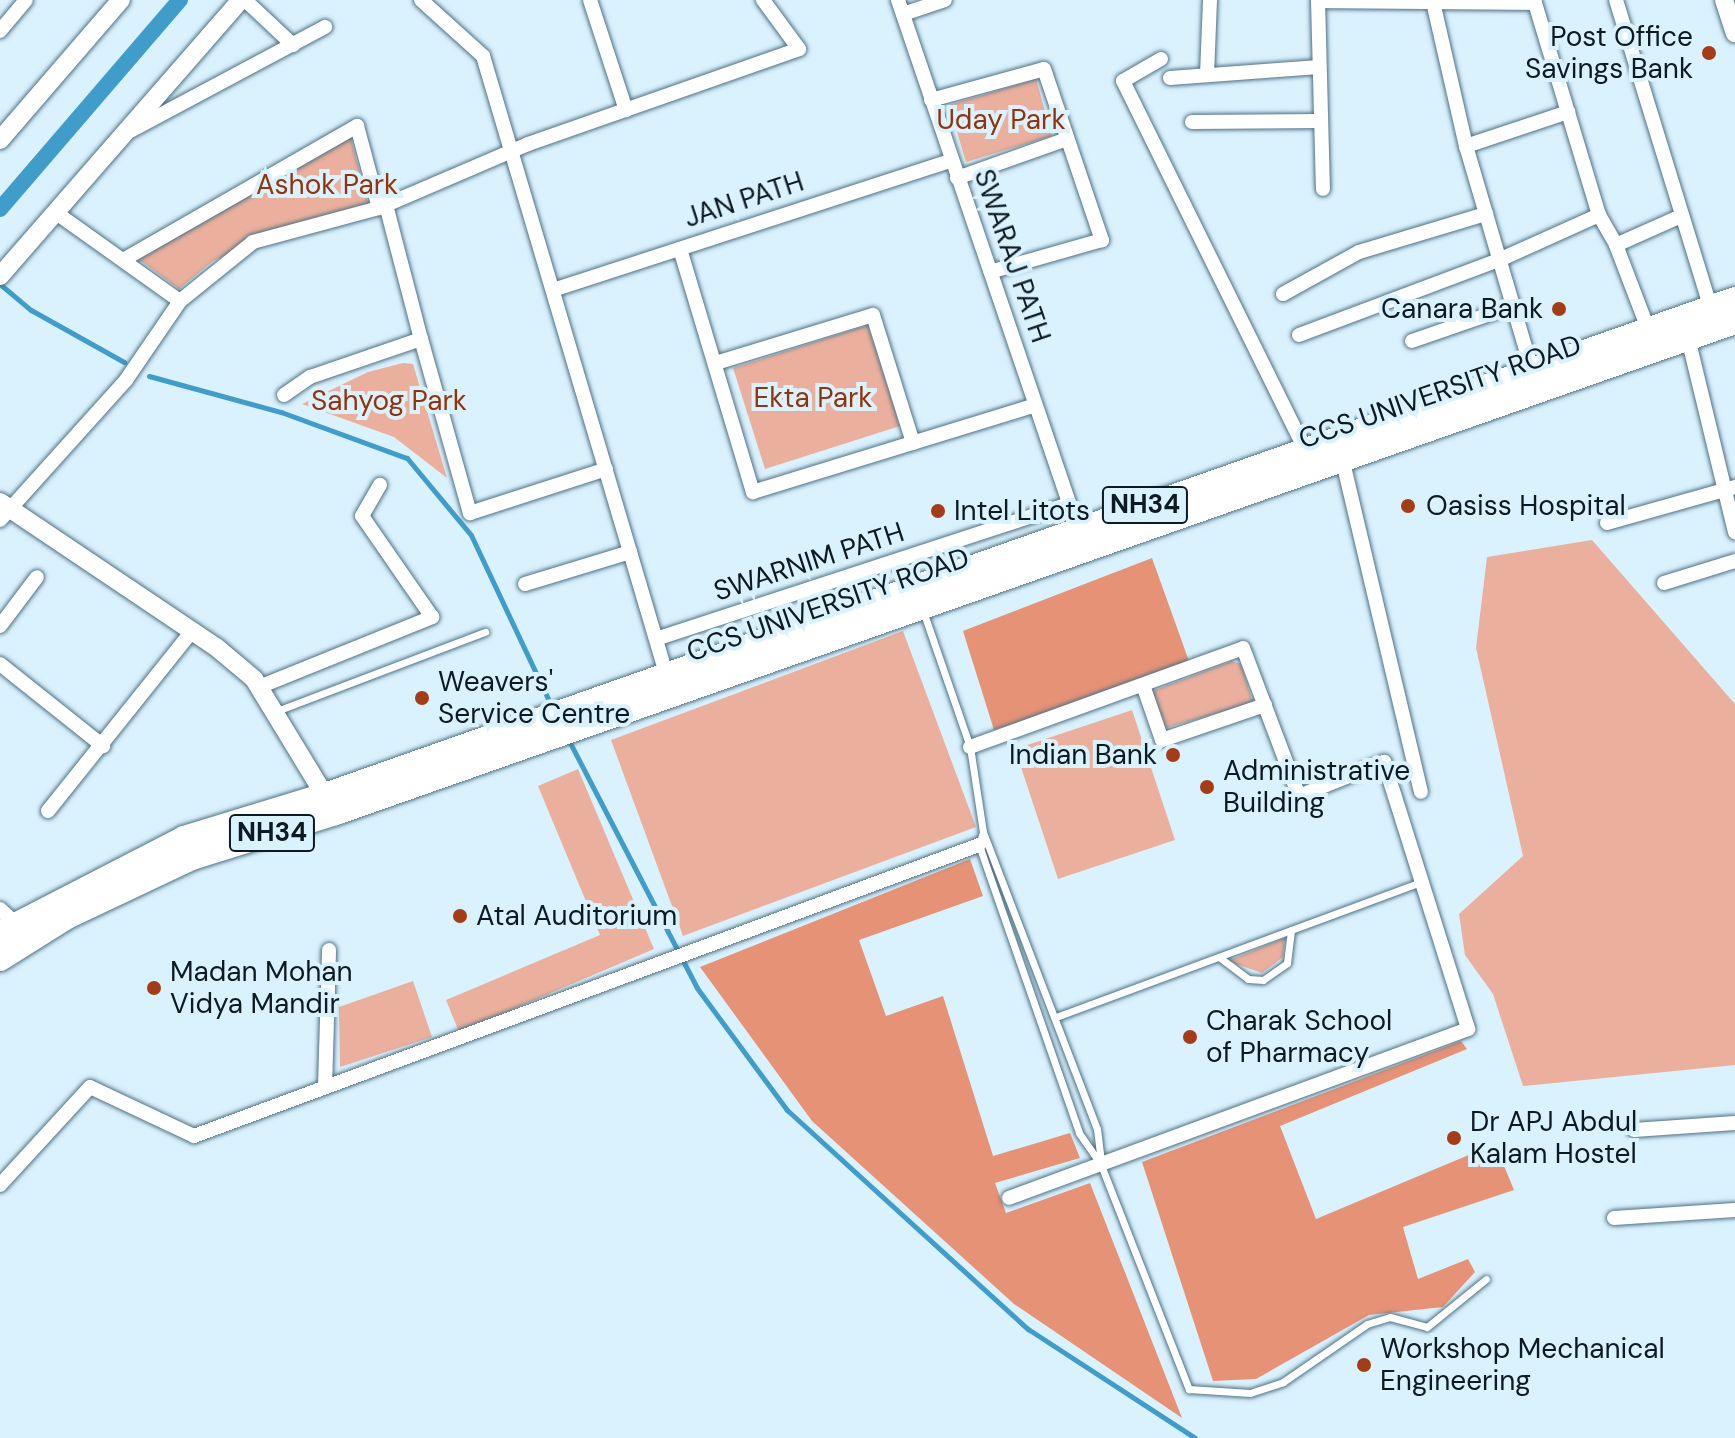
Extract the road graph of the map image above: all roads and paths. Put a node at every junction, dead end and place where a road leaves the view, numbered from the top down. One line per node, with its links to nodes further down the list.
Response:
1 (26, 0): 15 (street)
2 (121, 0): 29 (street)
3 (243, 0): 17 (street); 27 (street)
4 (421, 0): 31 (street)
5 (591, 0): 23 (street)
6 (763, 0): 23 (street)
7 (945, 0): 13 (street)
8 (1210, 0): 20 (street)
9 (1318, 0): 12 (street); 19 (street)
10 (1616, 0): 39 (street)
11 (1724, 0): 16 (street)
12 (1433, 2): 24 (street); 30 (street)
13 (901, 7): 22 (street, SWARAJ PATH)
14 (325, 27): 17 (street)
15 (0, 31)
16 (1735, 33)
17 (293, 45): 27 (street)
18 (1161, 59): 63 (street)
19 (1319, 67): 20 (street); 25 (street)
20 (1207, 75): 21 (street)
21 (1170, 78)
22 (931, 100): 28 (street); 32 (street, SWARAJ PATH)
23 (626, 110): 31 (street)
24 (1568, 112): 30 (street); 38 (street)
25 (1321, 121): 26 (street); 34 (street)
26 (1192, 122)
27 (130, 131): 36 (street)
28 (1067, 139): 33 (street); 44 (street)
29 (0, 140)
30 (1466, 146): 37 (street)
31 (513, 153): 35 (street); 46 (street)
32 (951, 161): 33 (street, SWARAJ PATH); 41 (street, JAN PATH)
33 (957, 178): 44 (street, SWARAJ PATH)
34 (1323, 189)
35 (382, 207): 42 (street); 49 (street); 56 (street)
36 (55, 212): 42 (street); 45 (street)
37 (1486, 214): 43 (street); 47 (street)
38 (1599, 215): 40 (street); 43 (street)
39 (1681, 216): 40 (street); 51 (street)
40 (1616, 245): 53 (street)
41 (680, 249): 46 (street, JAN PATH); 58 (street)
42 (123, 260): 49 (street)
43 (1499, 260): 50 (street); 54 (street)
44 (990, 272): 61 (street, SWARAJ PATH)
45 (0, 276)
46 (553, 290): 65 (street)
47 (1283, 294)
48 (1735, 299): 51 (highway, CCS UNIVERSITY ROAD / NH34)
49 (180, 301): 69 (street)
50 (1513, 306): 57 (street); 59 (street)
51 (1711, 308): 53 (highway, CCS UNIVERSITY ROAD / NH34)
52 (1735, 322): 55 (highway, CCS UNIVERSITY ROAD / NH34)
53 (1648, 329): 59 (highway, CCS UNIVERSITY ROAD / NH34)
54 (1299, 335)
55 (1688, 338): 64 (highway, CCS UNIVERSITY ROAD / NH34); 67 (street)
56 (421, 339): 60 (street); 65 (street)
57 (1412, 341)
58 (716, 363): 62 (street); 62 (street)
59 (1531, 367): 63 (highway, CCS UNIVERSITY ROAD / NH34)
60 (284, 395)
61 (1035, 405): 62 (street); 68 (street, SWARAJ PATH)
62 (913, 443)
63 (1304, 448): 71 (highway, CCS UNIVERSITY ROAD / NH34)
64 (1342, 458): 78 (highway, CCS UNIVERSITY ROAD / NH34); 91 (street)
65 (606, 469): 73 (street)
66 (380, 485): 85 (street)
67 (1730, 488): 70 (street); 72 (street)
68 (1069, 504): 71 (street, SWARAJ PATH); 82 (street, SWARNIM PATH)
69 (3, 510): 80 (street)
70 (1607, 523)
71 (1078, 529): 84 (highway, CCS UNIVERSITY ROAD / NH34)
72 (1735, 532)
73 (630, 552): 77 (street); 82 (street)
74 (1735, 561): 76 (street)
75 (37, 577): 79 (street)
76 (1664, 583)
77 (525, 584)
78 (921, 605): 84 (highway, CCS UNIVERSITY ROAD / NH34); 90 (lane)
79 (0, 626)
80 (192, 631): 85 (street); 89 (street)
81 (485, 632): 88 (lane)
82 (656, 639): 84 (street)
83 (0, 664): 89 (street)
84 (669, 683): 92 (highway, CCS UNIVERSITY ROAD / NH34)
85 (259, 687): 88 (street)
86 (1144, 688): 87 (street); 87 (street); 90 (street)
87 (1265, 705): 95 (street)
88 (274, 712): 92 (street)
89 (103, 746): 93 (street)
90 (970, 747): 94 (lane)
91 (1421, 792)
92 (330, 804): 96 (highway, CCS UNIVERSITY ROAD / NH34); 100 (highway, CCS UNIVERSITY ROAD / NH34)
93 (48, 811)
94 (981, 838): 101 (lane); 102 (street); 105 (lane)
95 (1422, 882): 97 (lane); 105 (street)
96 (5, 922)
97 (1291, 930): 99 (lane); 99 (lane)
98 (329, 950): 102 (street)
99 (1219, 957): 101 (lane)
100 (0, 959)
101 (1056, 1017): 105 (lane)
102 (325, 1087): 106 (street)
103 (1735, 1123): 104 (street)
104 (1634, 1130)
105 (1101, 1165): 107 (street); 110 (lane)
106 (0, 1185)
107 (1009, 1198)
108 (1735, 1210): 109 (street)
109 (1614, 1218)
110 (1486, 1279)

